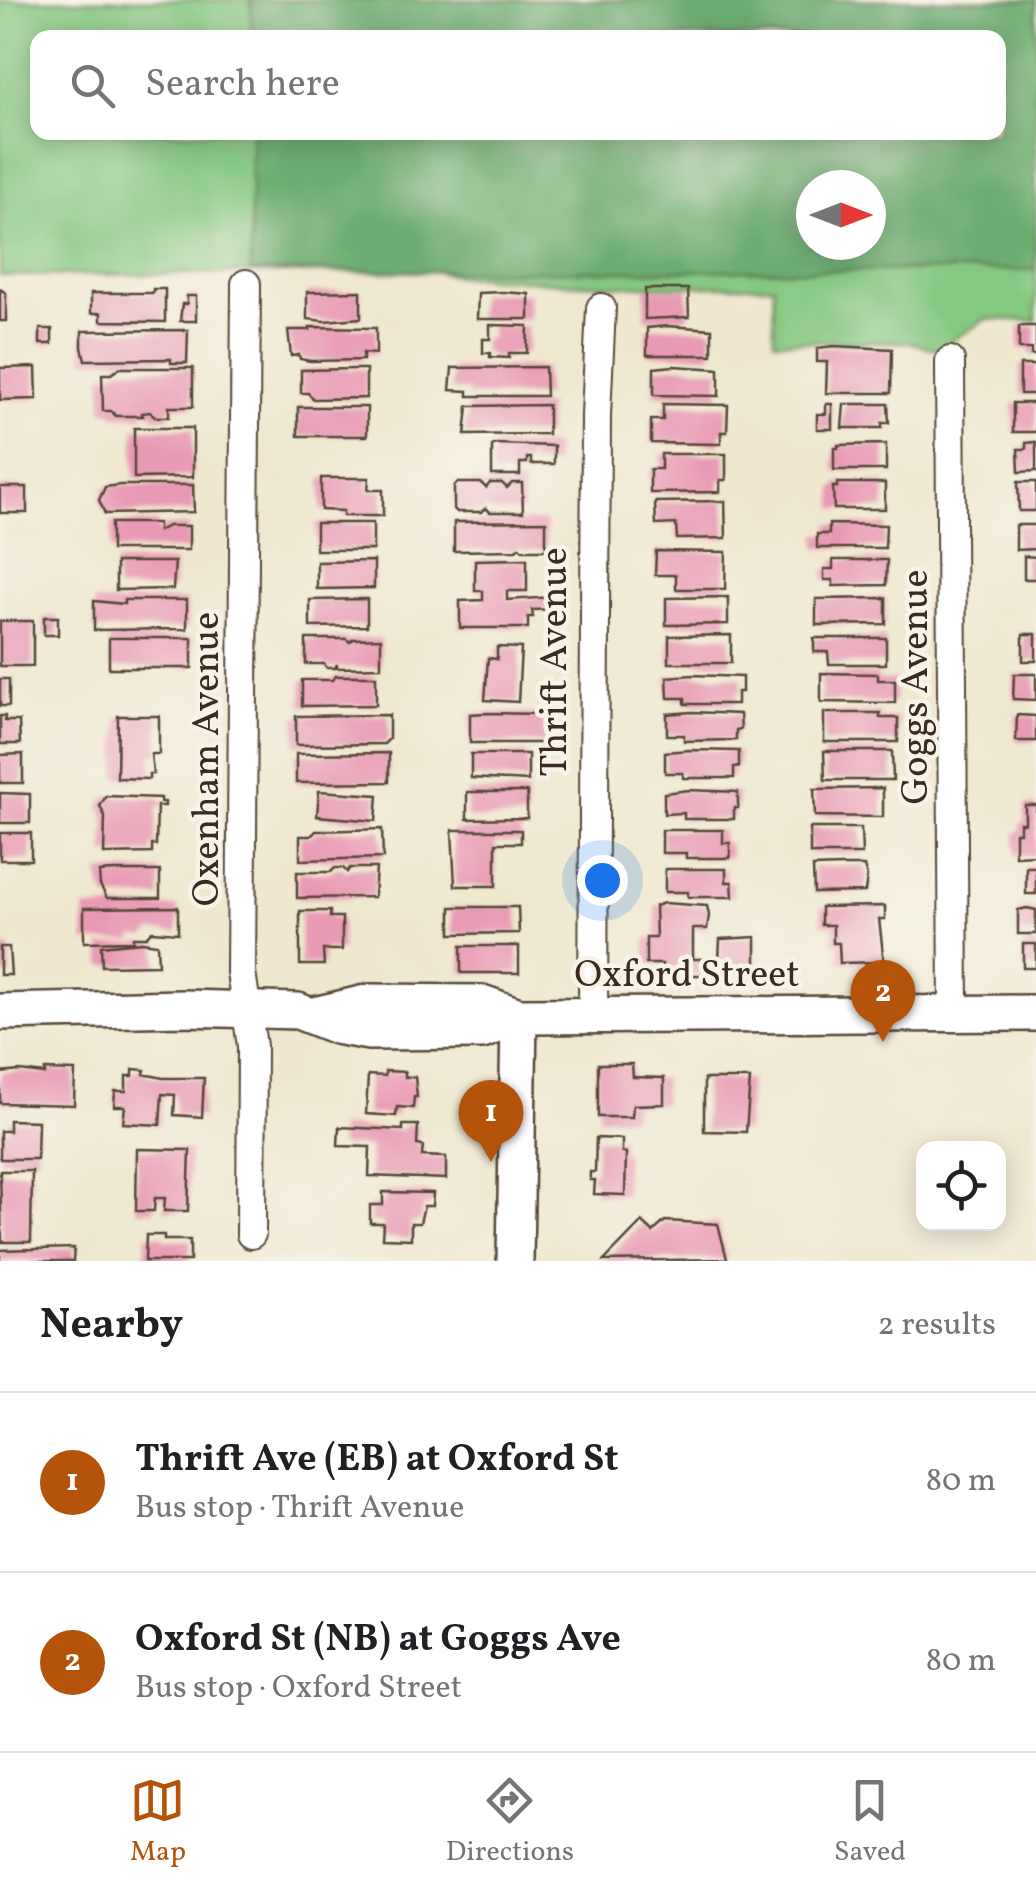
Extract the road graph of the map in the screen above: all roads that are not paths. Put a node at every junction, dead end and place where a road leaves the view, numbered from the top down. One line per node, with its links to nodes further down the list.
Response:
1 (246, 284): 4 (street, Oxenham Avenue)
2 (601, 308): 9 (street, Thrift Avenue)
3 (950, 361): 7 (street, Goggs Avenue)
4 (247, 1009): 5 (street, Oxford Street); 8 (street, Oxford Street); 10 (street, Oxenham Avenue)
5 (0, 1012)
6 (1036, 1013): 7 (street, Oxford Street)
7 (954, 1014): 9 (street, Oxford Street)
8 (519, 1016): 9 (street, Oxford Street); 11 (street)
9 (593, 1017)
10 (251, 1234)
11 (516, 1261)

